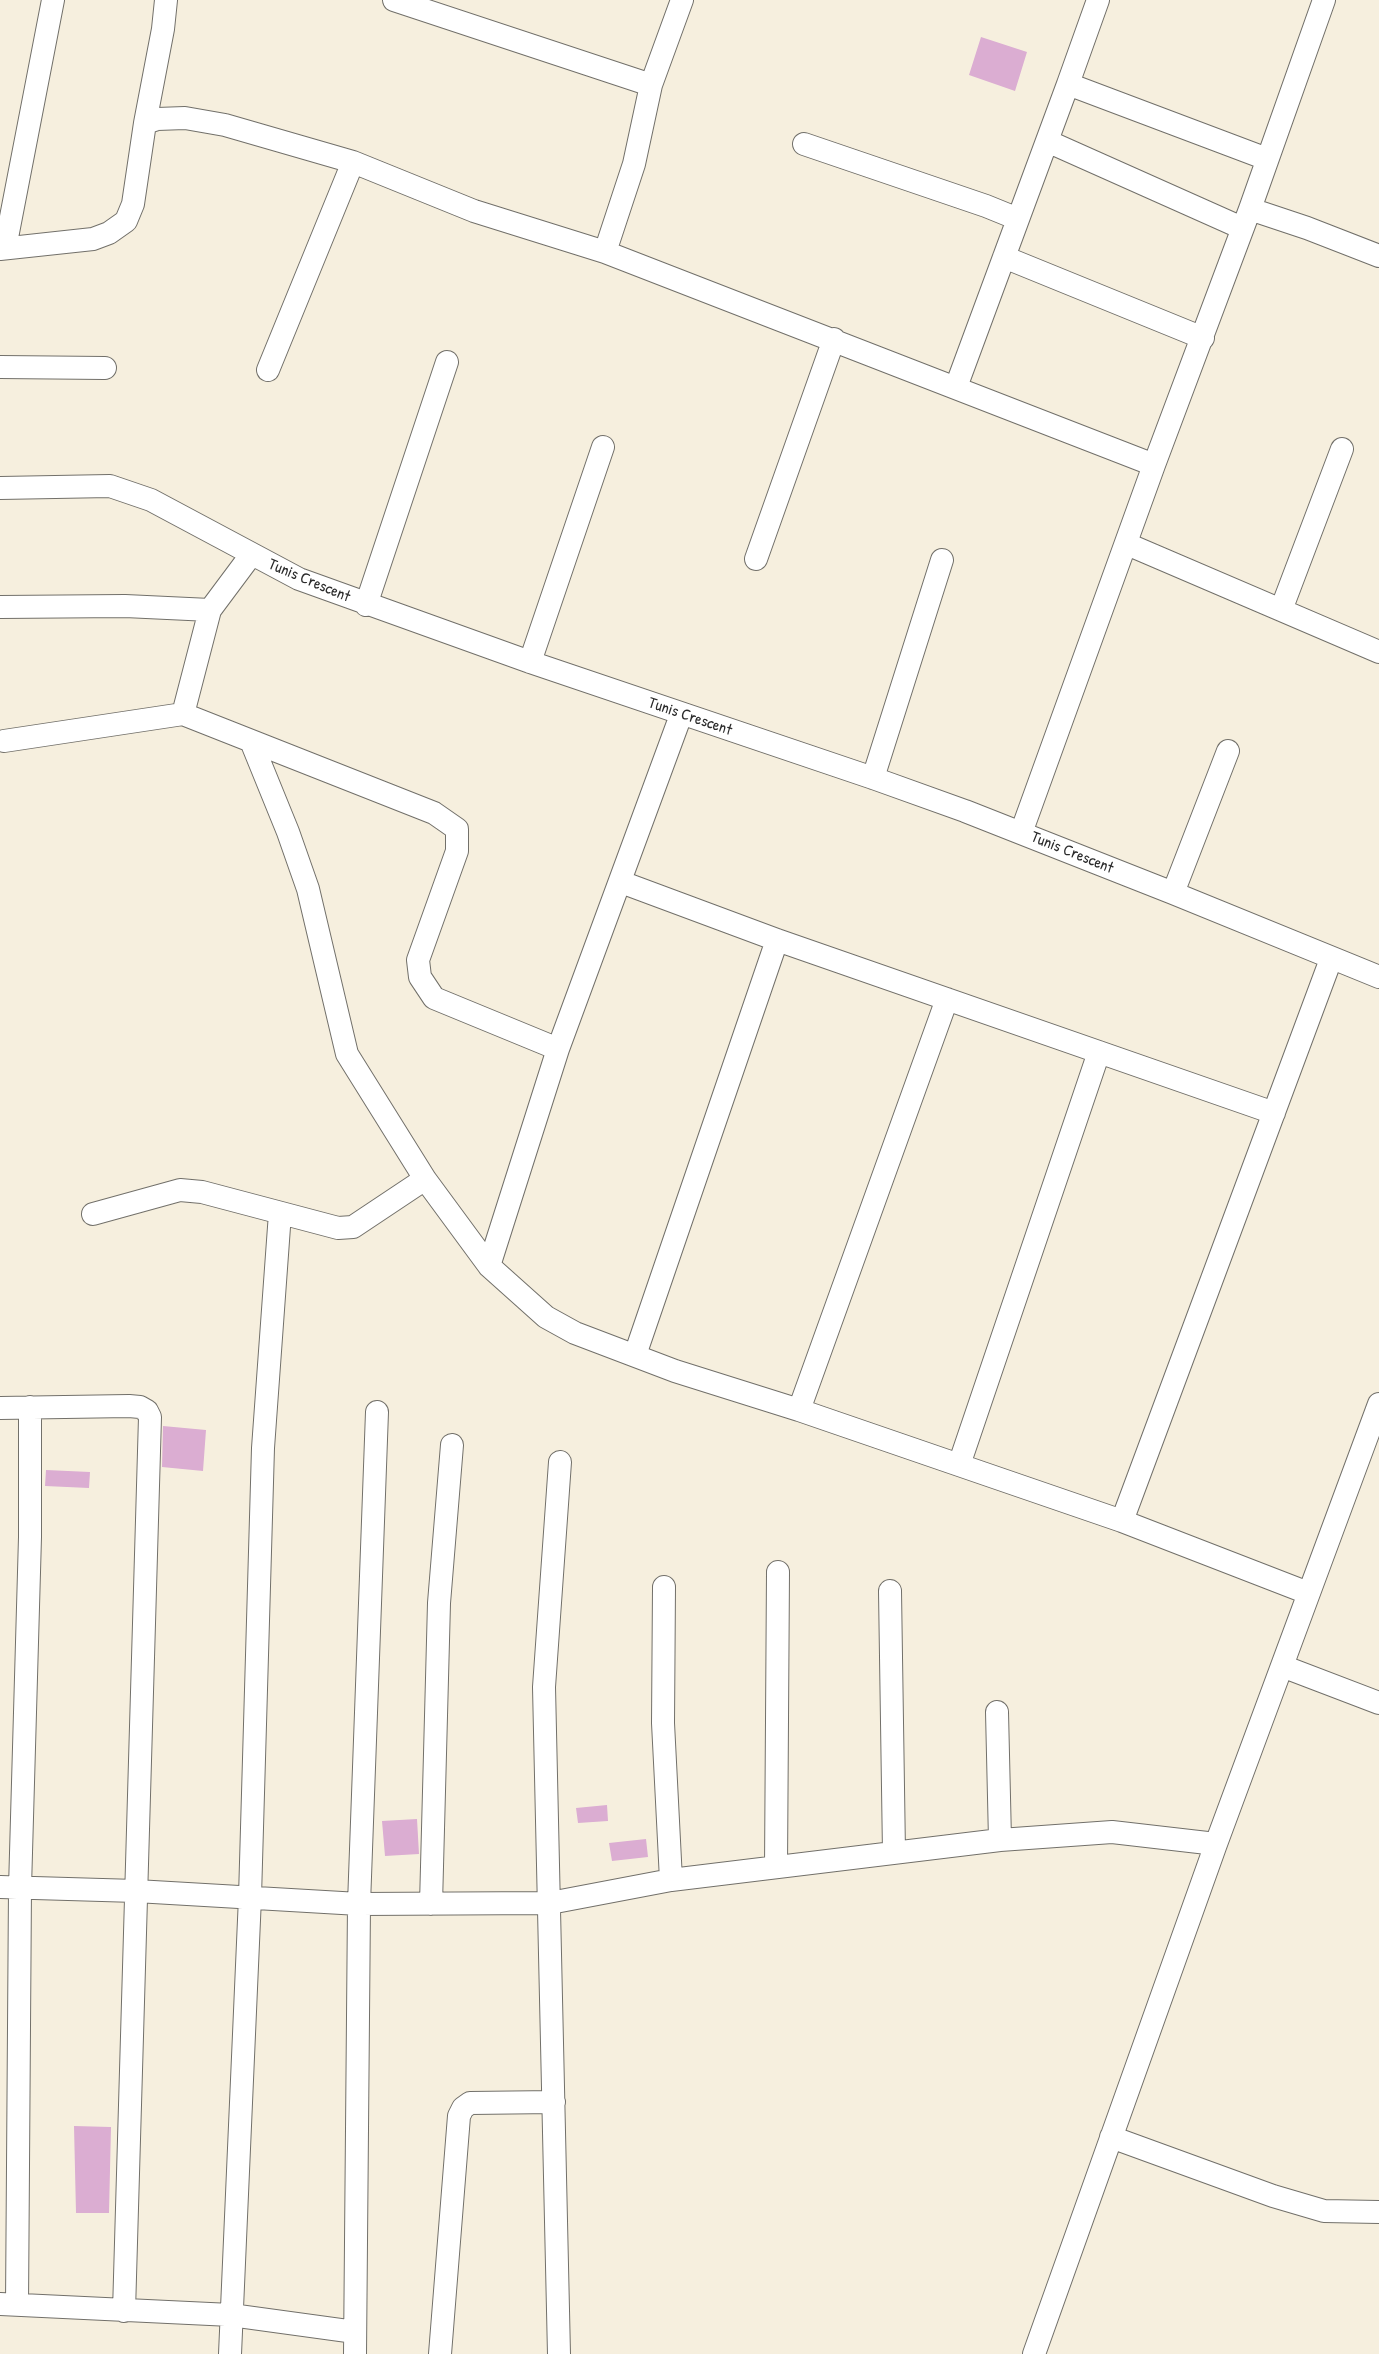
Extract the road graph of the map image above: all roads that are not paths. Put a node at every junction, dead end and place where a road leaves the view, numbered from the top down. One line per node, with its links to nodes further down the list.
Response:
1 (53, 0): 16 (street)
2 (166, 0): 9 (street)
3 (394, 0): 8 (street)
4 (682, 0): 8 (street)
5 (1098, 0): 7 (street)
6 (1324, 0): 12 (street)
7 (1068, 84): 10 (street); 12 (street)
8 (651, 85): 17 (street)
9 (145, 123): 13 (street); 16 (street)
10 (1047, 141): 14 (street); 15 (street)
11 (804, 144): 15 (street)
12 (1267, 158): 14 (street)
13 (354, 162): 17 (street); 25 (street)
14 (1246, 218): 18 (street); 20 (street)
15 (1018, 219): 19 (street)
16 (3, 249)
17 (606, 252): 21 (street)
18 (1379, 256)
19 (1004, 257): 20 (street); 26 (street)
20 (1203, 338): 29 (street)
21 (834, 339): 26 (street); 33 (street)
22 (447, 362): 35 (street)
23 (0, 367): 24 (street)
24 (105, 368)
25 (268, 370)
26 (956, 387): 29 (street)
27 (603, 447): 40 (street)
28 (1342, 449): 38 (street)
29 (1154, 465): 31 (street)
30 (0, 488): 32 (street, Tunis Crescent)
31 (1128, 544): 38 (street); 47 (street)
32 (252, 554): 35 (street, Tunis Crescent); 37 (street)
33 (756, 559)
34 (942, 560): 46 (street)
35 (366, 604): 40 (street, Tunis Crescent)
36 (0, 607): 37 (street)
37 (210, 610): 41 (street)
38 (1281, 610): 39 (street)
39 (1379, 652)
40 (530, 662): 42 (street, Tunis Crescent)
41 (183, 714): 43 (street); 44 (street)
42 (681, 715): 46 (street, Tunis Crescent); 48 (street)
43 (4, 741)
44 (251, 741): 54 (street); 57 (street)
45 (1228, 751): 49 (street)
46 (873, 778): 47 (street, Tunis Crescent)
47 (1022, 833): 49 (street, Tunis Crescent)
48 (621, 882): 50 (street); 54 (street)
49 (1173, 893): 51 (street, Tunis Crescent)
50 (777, 940): 53 (street); 61 (street)
51 (1330, 959): 52 (street, Tunis Crescent); 56 (street)
52 (1379, 977)
53 (947, 999): 55 (street); 65 (street)
54 (558, 1050): 60 (street)
55 (1099, 1052): 56 (street); 69 (street)
56 (1274, 1113): 70 (street)
57 (425, 1179): 58 (street); 60 (street)
58 (280, 1213): 59 (street); 85 (street)
59 (93, 1214)
60 (489, 1266): 61 (street)
61 (634, 1355): 65 (street)
62 (1379, 1404): 74 (street)
63 (30, 1407): 64 (street); 83 (street); 84 (street)
64 (0, 1408)
65 (799, 1410): 69 (street)
66 (377, 1412): 87 (street)
67 (452, 1446): 88 (street)
68 (560, 1462): 86 (street)
69 (959, 1465): 70 (street)
70 (1122, 1521): 74 (street)
71 (778, 1572): 81 (street)
72 (664, 1587): 82 (street)
73 (890, 1591): 80 (street)
74 (1308, 1593): 75 (street)
75 (1282, 1666): 76 (street); 79 (street)
76 (1379, 1703)
77 (997, 1712): 78 (street)
78 (1000, 1840): 79 (street); 80 (street)
79 (1216, 1844): 90 (street)
80 (894, 1853): 81 (street)
81 (776, 1867): 82 (street)
82 (672, 1880): 86 (street)
83 (10, 1888): 84 (street); 92 (street)
84 (136, 1891): 85 (street); 93 (street)
85 (250, 1897): 87 (street); 94 (street)
86 (550, 1903): 88 (street); 89 (street)
87 (359, 1904): 88 (street); 95 (street)
88 (431, 1904)
89 (554, 2102): 98 (street); 99 (street)
90 (1111, 2137): 91 (street); 100 (street)
91 (1379, 2212)
92 (8, 2304): 93 (street)
93 (124, 2311): 94 (street)
94 (231, 2315): 95 (street); 96 (street)
95 (355, 2332): 97 (street)
96 (230, 2354)
97 (354, 2354)
98 (440, 2354)
99 (559, 2354)
100 (1034, 2354)

